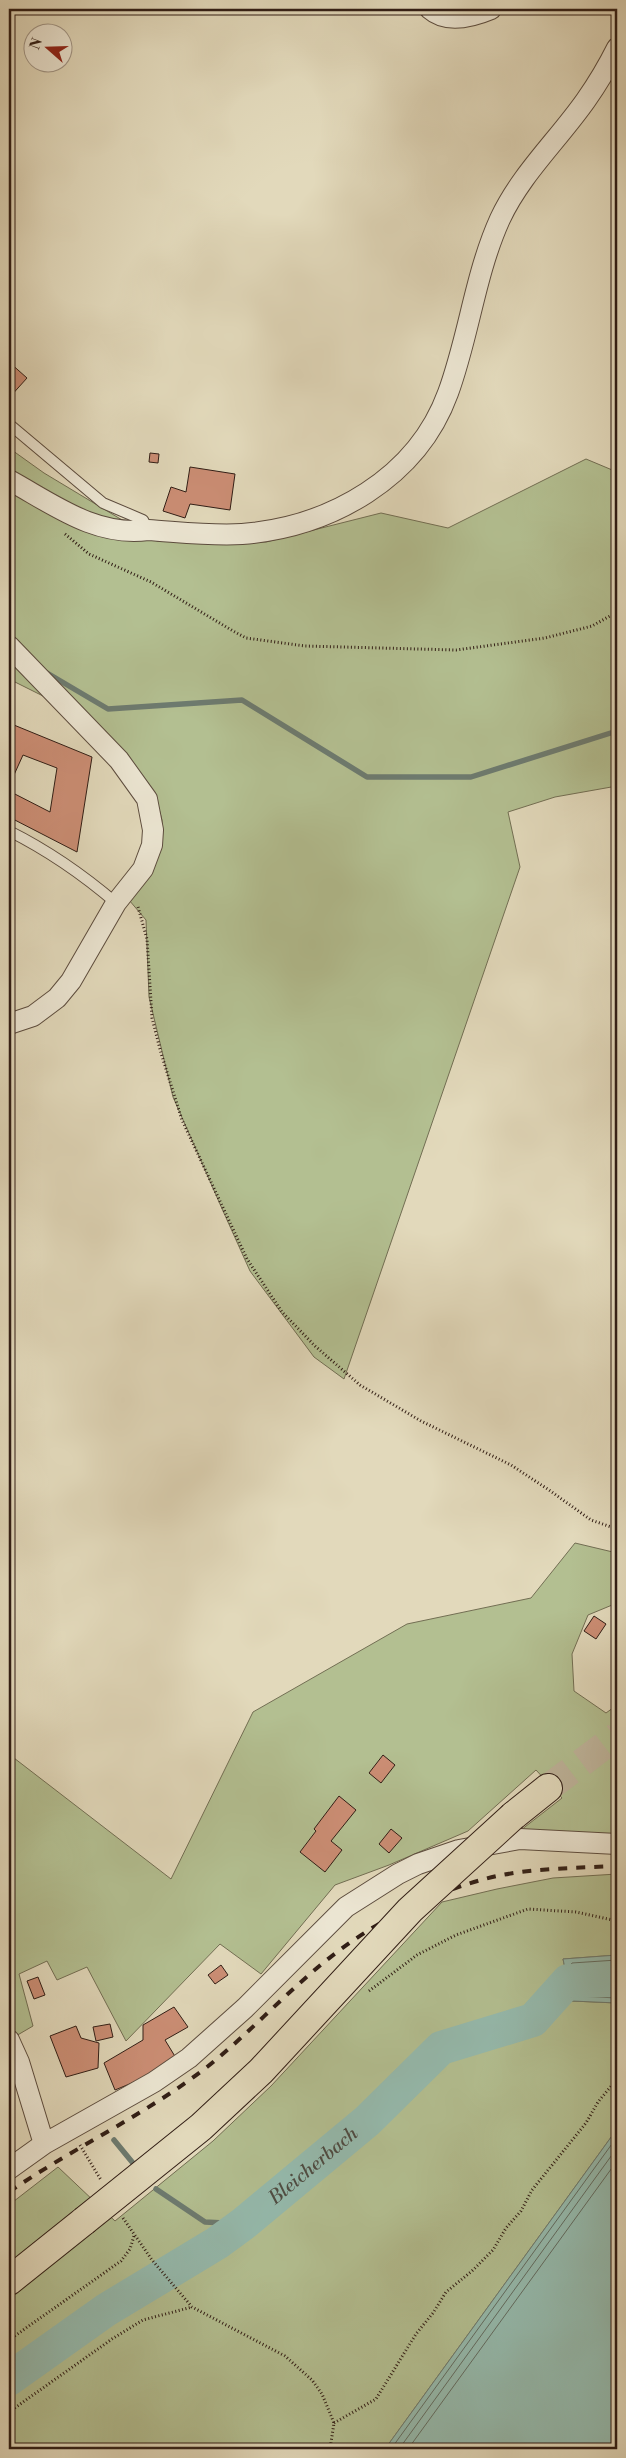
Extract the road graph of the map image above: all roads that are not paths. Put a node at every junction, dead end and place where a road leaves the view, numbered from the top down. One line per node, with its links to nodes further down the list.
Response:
1 (430, 9): 2 (street)
2 (492, 9)
3 (617, 48): 6 (street)
4 (9, 424): 6 (lane)
5 (9, 480): 6 (street)
6 (148, 530)
7 (9, 646): 9 (street)
8 (9, 830): 9 (lane)
9 (121, 896): 10 (street)
10 (9, 1024)
11 (548, 1788): 16 (main road, bridge)
12 (617, 1844): 14 (street)
13 (9, 2040): 14 (street)
14 (44, 2144): 15 (street)
15 (9, 2169)
16 (9, 2281)

